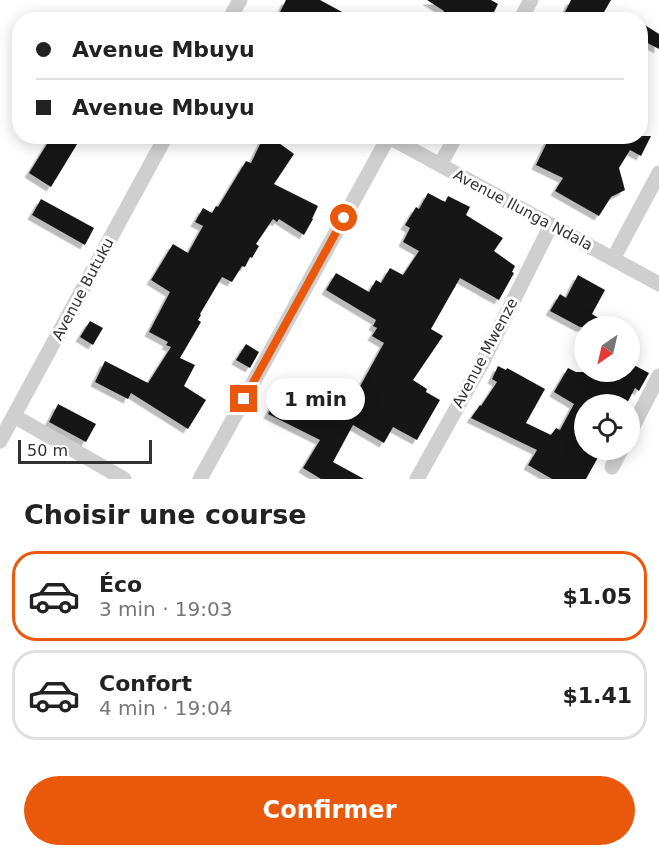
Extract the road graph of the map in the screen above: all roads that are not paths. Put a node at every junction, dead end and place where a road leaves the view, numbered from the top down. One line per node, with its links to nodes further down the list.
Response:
1 (162, 144): 12 (street, Avenue Butuku)
2 (384, 144): 17 (street)
3 (401, 144): 5 (street, Avenue Ilunga Ndala)
4 (452, 144): 5 (street)
5 (440, 165): 7 (street, Avenue Ilunga Ndala)
6 (659, 173): 8 (street)
7 (551, 225): 8 (street, Avenue Ilunga Ndala); 18 (street, Avenue Mwenze)
8 (613, 259): 9 (street, Avenue Ilunga Ndala)
9 (659, 284)
10 (659, 376): 11 (street)
11 (640, 413)
12 (14, 416): 13 (street, Avenue Butuku); 16 (street)
13 (0, 441)
14 (616, 460): 15 (street)
15 (612, 467)
16 (124, 479)
17 (200, 479)
18 (417, 479)

